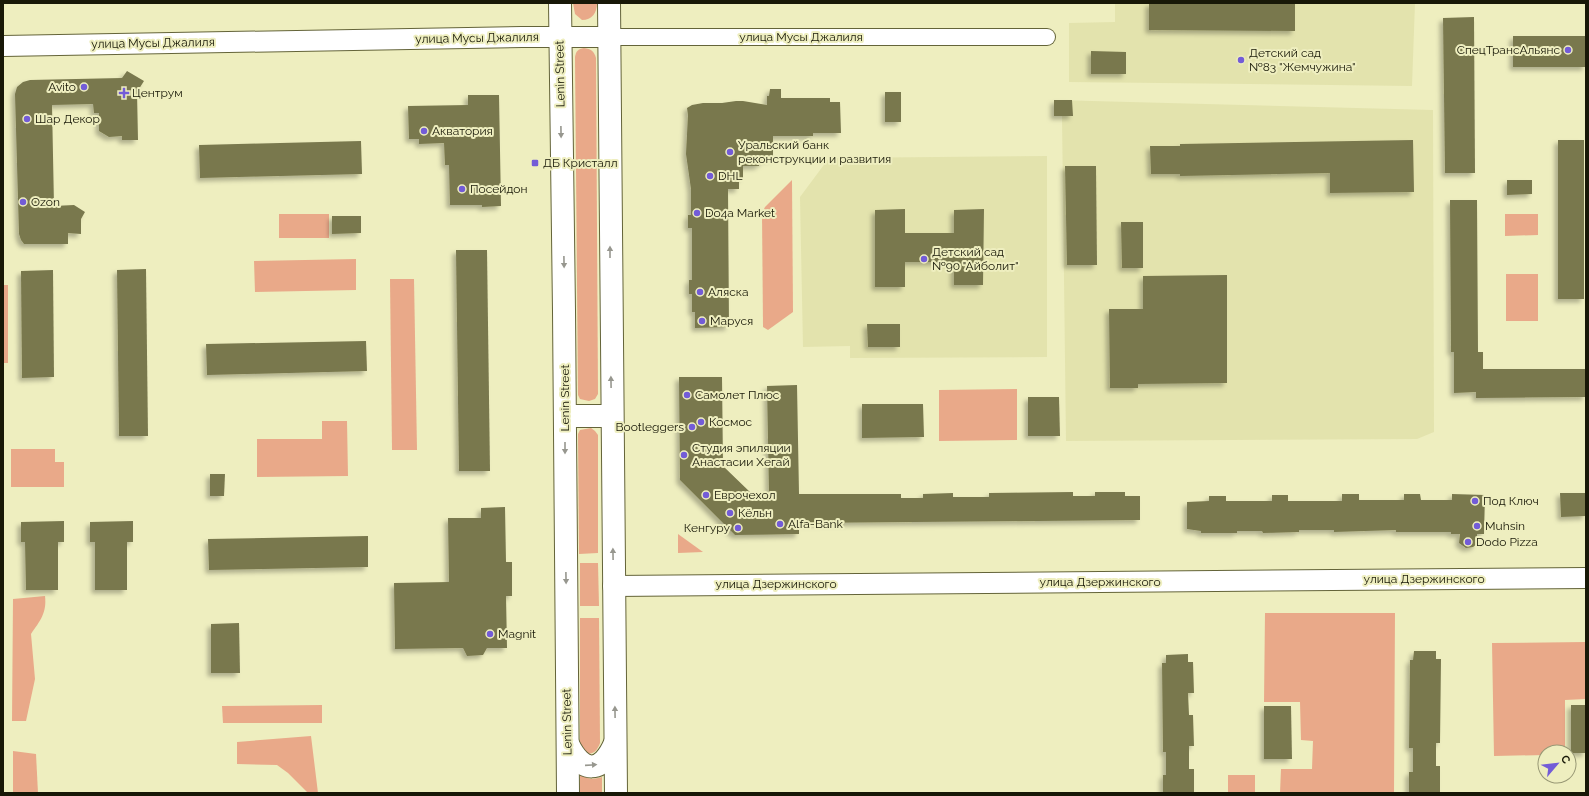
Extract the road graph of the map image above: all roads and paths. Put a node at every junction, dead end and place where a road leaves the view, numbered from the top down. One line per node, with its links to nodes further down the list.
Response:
1 (560, 3): 3 (main road, Lenin Street)
2 (609, 3): 4 (main road)
3 (560, 37): 4 (street, улица Мусы Джалиля); 6 (street, улица Мусы Джалиля); 7 (main road, Lenin Street, one-way to 7)
4 (610, 37): 5 (street, улица Мусы Джалиля); 8 (main road, one-way to 4)
5 (1047, 37)
6 (3, 46)
7 (565, 416): 8 (main road); 12 (main road, Lenin Street, one-way to 12)
8 (612, 416): 10 (main road, one-way to 8)
9 (1586, 578): 10 (street, улица Дзержинского)
10 (613, 586): 11 (main road, one-way to 10)
11 (615, 743): 12 (main road, one-way to 11); 14 (main road)
12 (568, 744): 13 (main road, Lenin Street)
13 (568, 793)
14 (616, 793)

